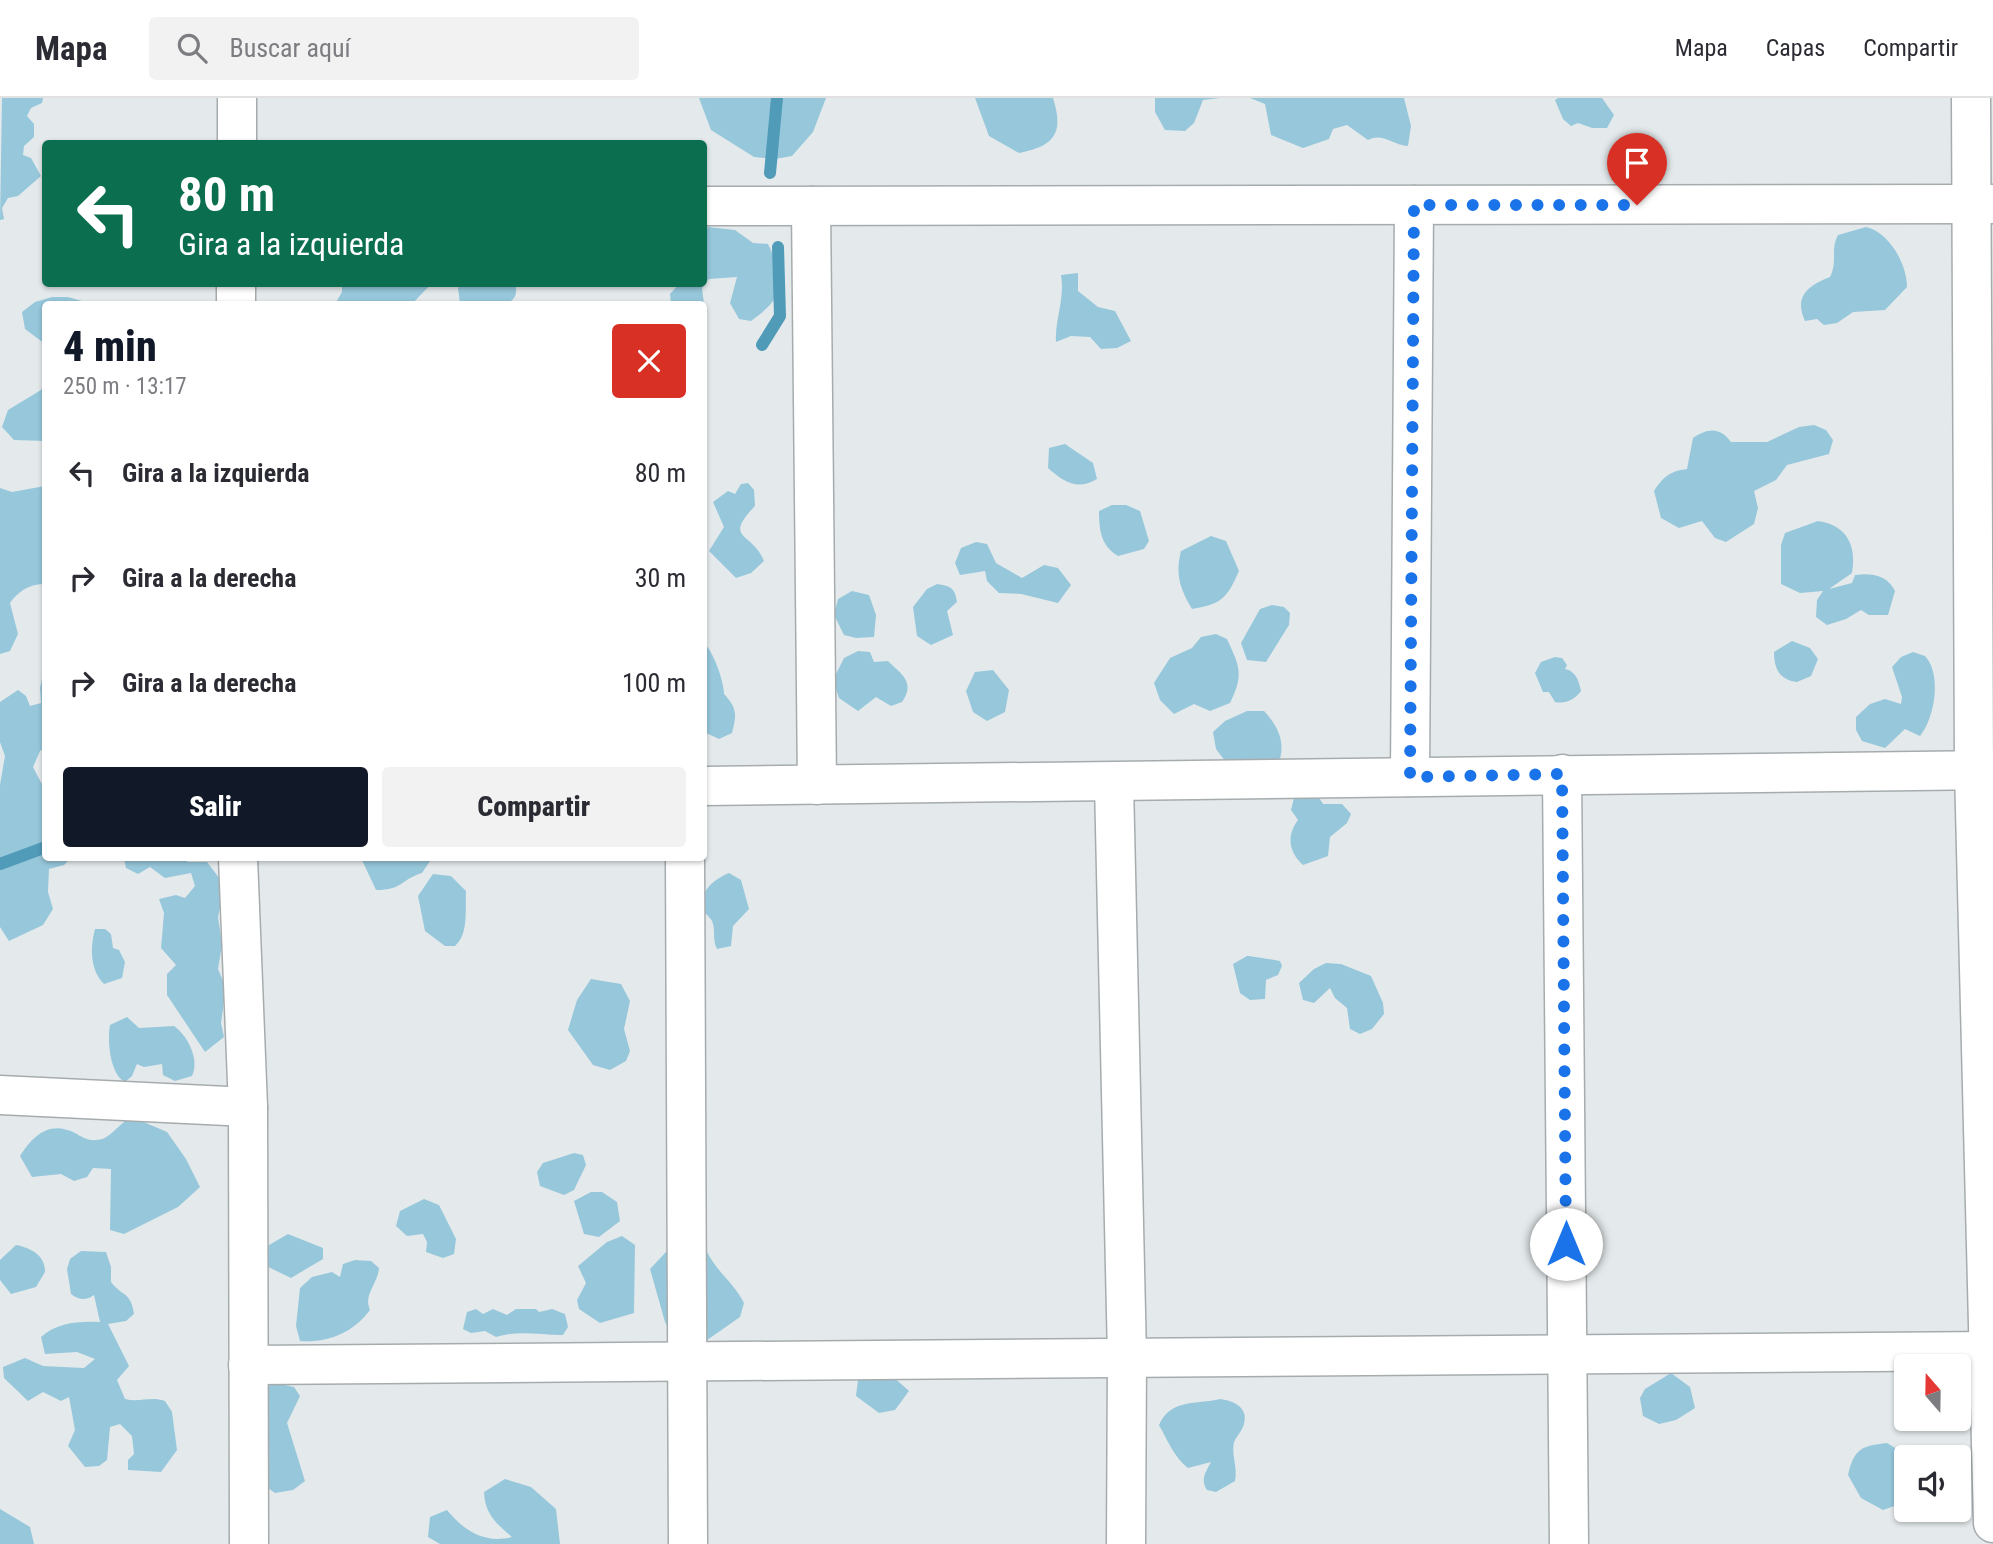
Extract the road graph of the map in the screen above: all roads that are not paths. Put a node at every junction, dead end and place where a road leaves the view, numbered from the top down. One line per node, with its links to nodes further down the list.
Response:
1 (237, 98): 3 (street)
2 (1971, 98): 4 (street)
3 (237, 140)
4 (1983, 204): 5 (street); 8 (street)
5 (1414, 205): 7 (street); 10 (street)
6 (707, 206): 7 (street)
7 (811, 206): 12 (street)
8 (1984, 770): 9 (street); 18 (street)
9 (1562, 774): 10 (street); 19 (street)
10 (1410, 777): 11 (street)
11 (1114, 783): 12 (street); 20 (street)
12 (817, 785): 13 (street)
13 (707, 786)
14 (238, 861): 17 (street)
15 (685, 861): 21 (street)
16 (0, 1095): 17 (street)
17 (248, 1107): 22 (street)
18 (1990, 1351): 19 (street); 23 (street)
19 (1566, 1354): 20 (street); 27 (street)
20 (1127, 1357): 21 (street); 26 (street)
21 (689, 1360): 22 (street); 25 (street)
22 (248, 1365): 24 (street)
23 (1993, 1523)
24 (249, 1544)
25 (688, 1544)
26 (1126, 1544)
27 (1569, 1544)

